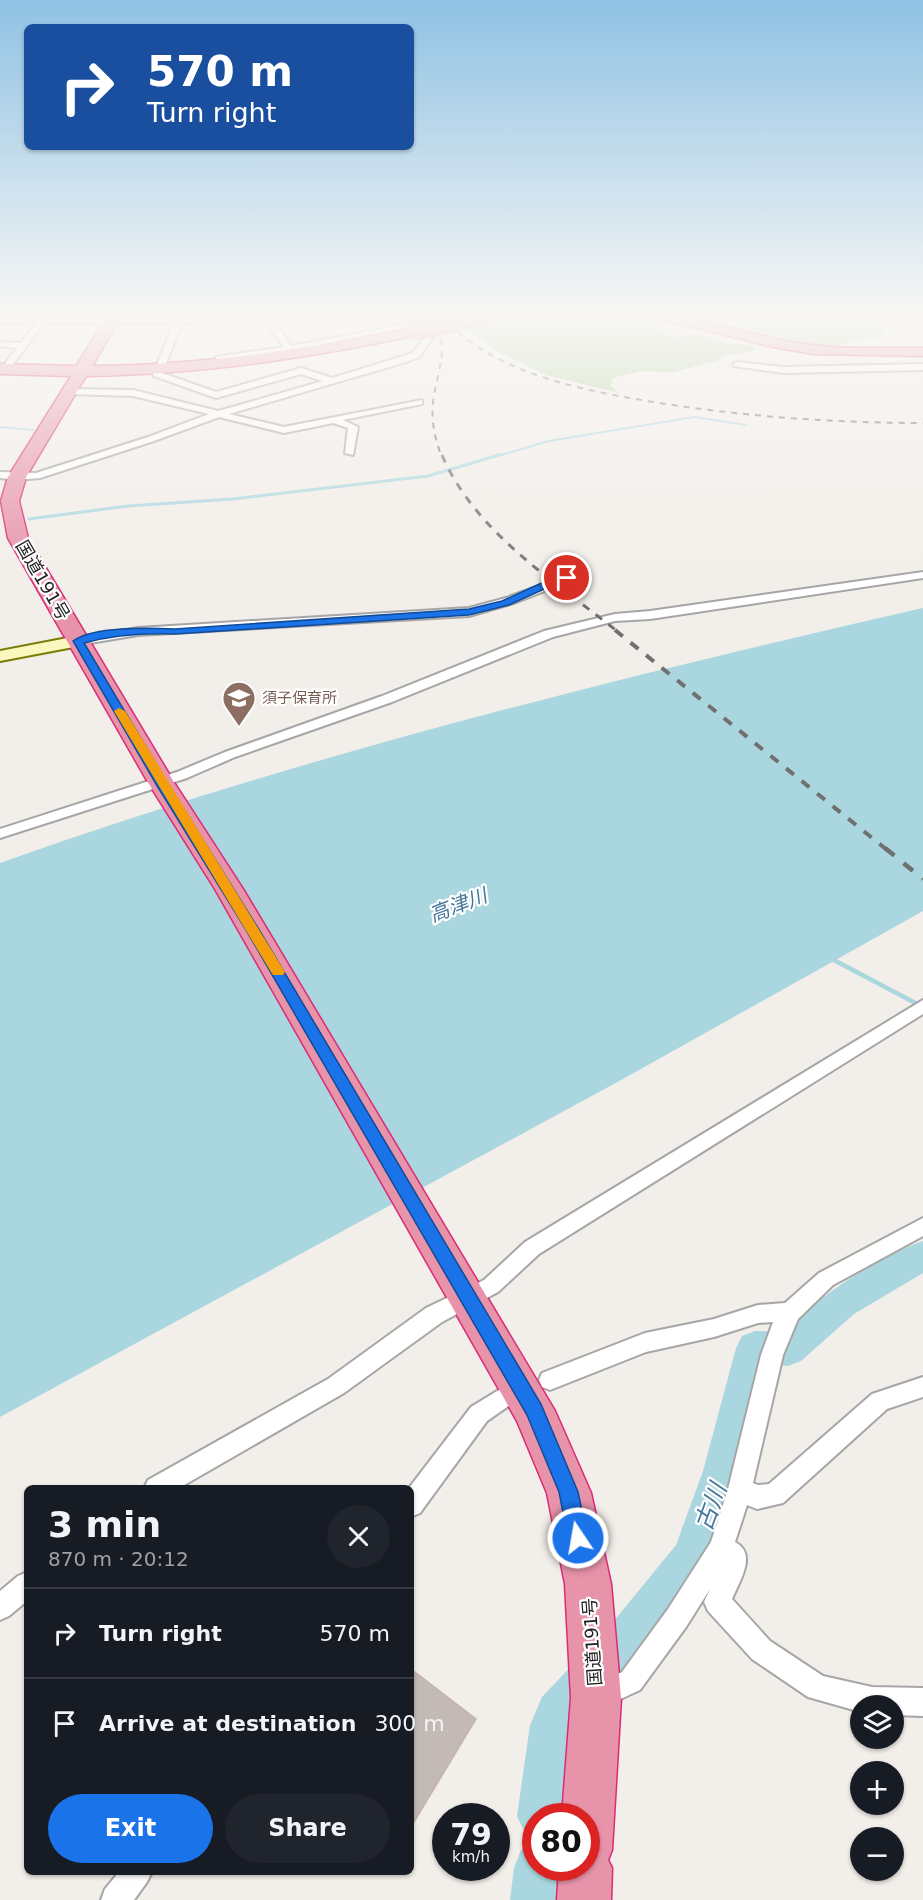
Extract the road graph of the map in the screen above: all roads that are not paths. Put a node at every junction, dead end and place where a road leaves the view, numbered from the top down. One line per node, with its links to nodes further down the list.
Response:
1 (57, 406): 8 (highway, 国道191号)
2 (181, 406): 5 (street)
3 (247, 406): 5 (street)
4 (402, 406): 6 (street)
5 (218, 414): 6 (street); 8 (street)
6 (334, 420): 7 (street)
7 (350, 453)
8 (8, 476): 11 (highway, 国道191号)
9 (576, 575): 11 (street)
10 (923, 575): 13 (street)
11 (78, 641): 12 (main road); 13 (highway, 国道191号)
12 (0, 656)
13 (161, 782): 14 (street); 17 (highway, 国道191号)
14 (0, 834)
15 (923, 1006): 17 (street)
16 (923, 1226): 18 (street)
17 (465, 1291): 22 (street); 28 (highway, 国道191号)
18 (790, 1312): 19 (street); 23 (street)
19 (550, 1380)
20 (923, 1387): 23 (street)
21 (502, 1398): 24 (street)
22 (161, 1485)
23 (740, 1490): 25 (street)
24 (414, 1501)
25 (721, 1548): 28 (street); 29 (street)
26 (24, 1587): 27 (street)
27 (0, 1607)
28 (596, 1698): 30 (highway, 国道191号)
29 (923, 1702)
30 (589, 1803)
31 (135, 1875): 33 (street)
32 (585, 1881): 34 (highway)
33 (116, 1900)
34 (584, 1900)

